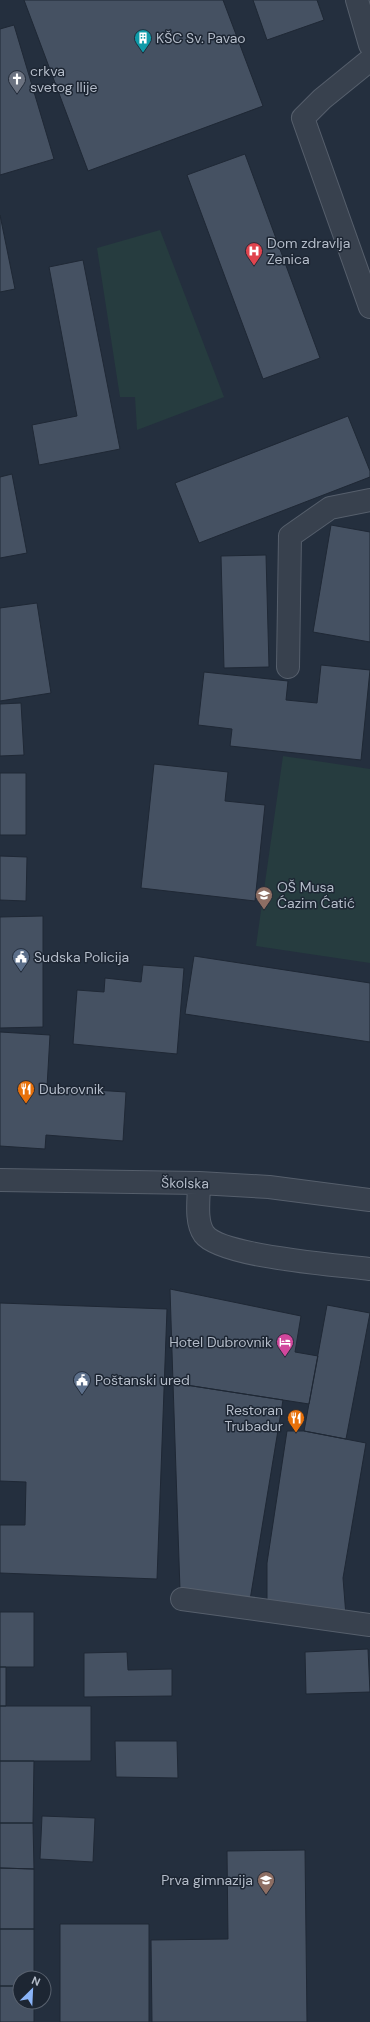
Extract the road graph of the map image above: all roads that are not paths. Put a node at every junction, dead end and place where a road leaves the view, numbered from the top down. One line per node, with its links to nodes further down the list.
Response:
1 (357, 0): 2 (street)
2 (370, 44)
3 (370, 60): 4 (street)
4 (370, 307)
5 (370, 500): 6 (street)
6 (288, 666)
7 (0, 1180): 8 (street, Školska)
8 (199, 1183): 9 (street, Školska); 10 (street)
9 (370, 1200)
10 (370, 1269)
11 (182, 1599): 12 (street)
12 (370, 1624)

